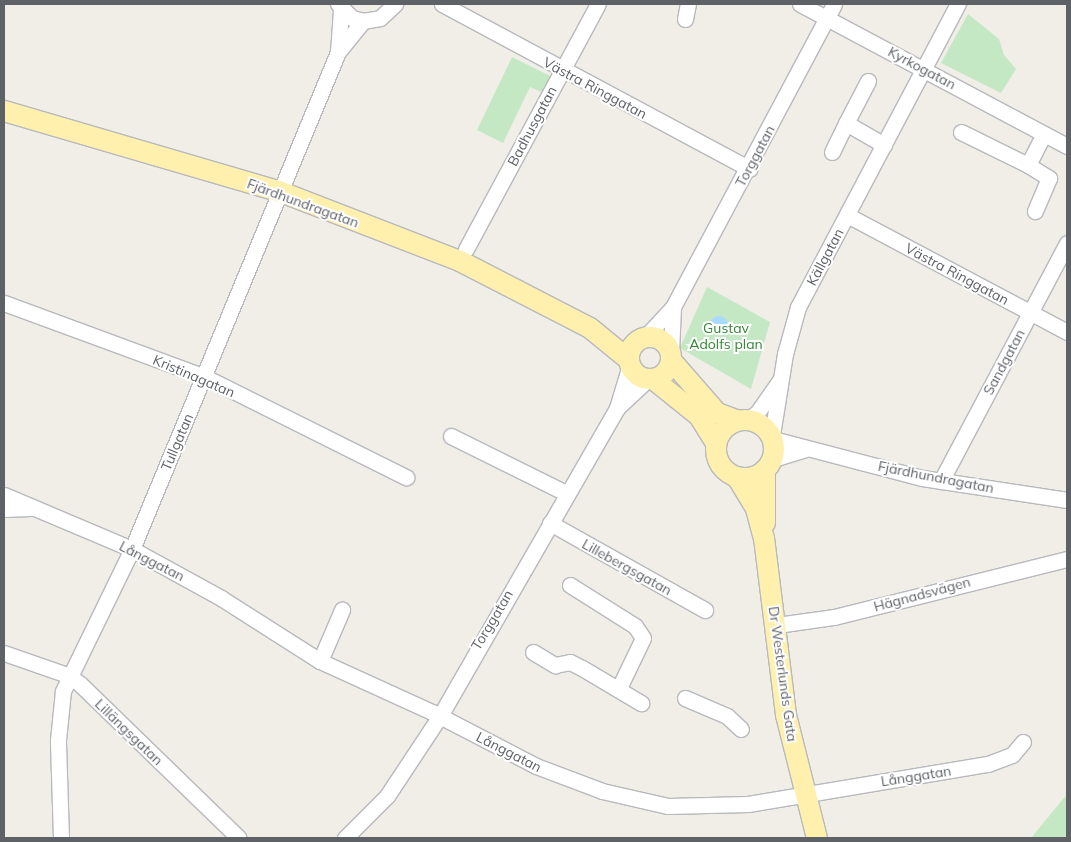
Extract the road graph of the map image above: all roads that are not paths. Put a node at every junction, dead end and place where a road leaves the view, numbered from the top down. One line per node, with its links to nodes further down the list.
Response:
1 (395, 4): 9 (street)
2 (442, 4): 12 (street, Västra Ringgatan)
3 (598, 4): 12 (street, Badhusgatan)
4 (800, 4): 8 (street, Kyrkogatan)
5 (834, 4): 8 (street, Torggatan)
6 (958, 4): 11 (street, Källgatan)
7 (340, 7): 9 (street); 10 (street, Tullgatan)
8 (826, 18): 11 (street, Kyrkogatan); 22 (street, Torggatan)
9 (363, 21): 10 (street, Tullgatan)
10 (338, 52): 23 (street, Tullgatan)
11 (924, 69): 17 (street, Kyrkogatan); 18 (street, Källgatan)
12 (562, 71): 22 (street, Västra Ringgatan); 27 (street, Badhusgatan)
13 (868, 81): 15 (street)
14 (4, 111): 23 (main road, Fjärdhundragatan)
15 (846, 123): 18 (street); 20 (street)
16 (961, 132): 21 (street)
17 (1044, 134): 19 (street, Kyrkogatan); 21 (street)
18 (884, 145): 25 (street, Källgatan)
19 (1067, 146)
20 (832, 152)
21 (1028, 165): 24 (street)
22 (750, 169): 29 (street, Torggatan)
23 (281, 192): 31 (main road, Fjärdhundragatan); 37 (street, Tullgatan)
24 (1035, 211)
25 (847, 215): 30 (street, Västra Ringgatan); 36 (street, Källgatan)
26 (1067, 243): 30 (street, Sandgatan)
27 (466, 249)
28 (4, 303): 37 (street, Kristinagatan)
29 (673, 307): 33 (street, Torggatan); 34 (street, Torggatan)
30 (1030, 313): 32 (street, Västra Ringgatan); 48 (street, Sandgatan)
31 (590, 328): 33 (main road, Fjärdhundragatan); 35 (main road, Fjärdhundragatan)
32 (1067, 332)
33 (643, 337): 34 (main road); 35 (main road)
34 (671, 356): 38 (main road); 40 (main road)
35 (629, 362): 38 (main road); 39 (street, Torggatan)
36 (782, 375): 40 (street, Källgatan); 42 (street, Källgatan)
37 (205, 377): 46 (street, Kristinagatan); 56 (street, Tullgatan)
38 (651, 379): 39 (street, Torggatan); 43 (main road)
39 (617, 408): 49 (street, Torggatan)
40 (742, 420): 42 (main road); 43 (main road)
41 (451, 436): 49 (street)
42 (773, 437): 44 (street, Fjärdhundragatan); 45 (main road, Dr Westerlunds Gata)
43 (716, 443): 47 (main road, Dr Westerlunds Gata)
44 (806, 448): 45 (street); 48 (street, Fjärdhundragatan)
45 (769, 465): 47 (main road); 55 (main road, Dr Westerlunds Gata)
46 (406, 477)
47 (738, 477): 55 (main road, Dr Westerlunds Gata)
48 (941, 481): 51 (street, Fjärdhundragatan)
49 (566, 493): 54 (street, Torggatan)
50 (4, 495): 52 (street, Långgatan)
51 (1067, 500)
52 (34, 508): 53 (street, Långgatan); 56 (street, Långgatan)
53 (4, 509)
54 (550, 523): 60 (street, Lillebergsgatan); 69 (street, Torggatan)
55 (764, 538): 61 (main road, Dr Westerlunds Gata)
56 (132, 549): 64 (street, Långgatan); 65 (street, Tullgatan)
57 (1067, 559): 61 (street, Hägnadsvägen)
58 (570, 585): 66 (street)
59 (342, 610): 64 (street)
60 (705, 610)
61 (777, 625): 72 (main road, Dr Westerlunds Gata)
62 (533, 652): 66 (street)
63 (4, 653): 65 (street, Lillängsgatan)
64 (320, 661): 69 (street, Långgatan)
65 (70, 676): 73 (street, Tullgatan); 74 (street, Lillängsgatan)
66 (619, 688): 68 (street)
67 (685, 698): 70 (street)
68 (642, 703)
69 (440, 716): 72 (street, Långgatan); 75 (street, Torggatan)
70 (741, 729)
71 (1023, 742): 72 (street, Långgatan)
72 (807, 794): 76 (main road, Dr Westerlunds Gata)
73 (61, 838)
74 (238, 838)
75 (345, 838)
76 (817, 838)

